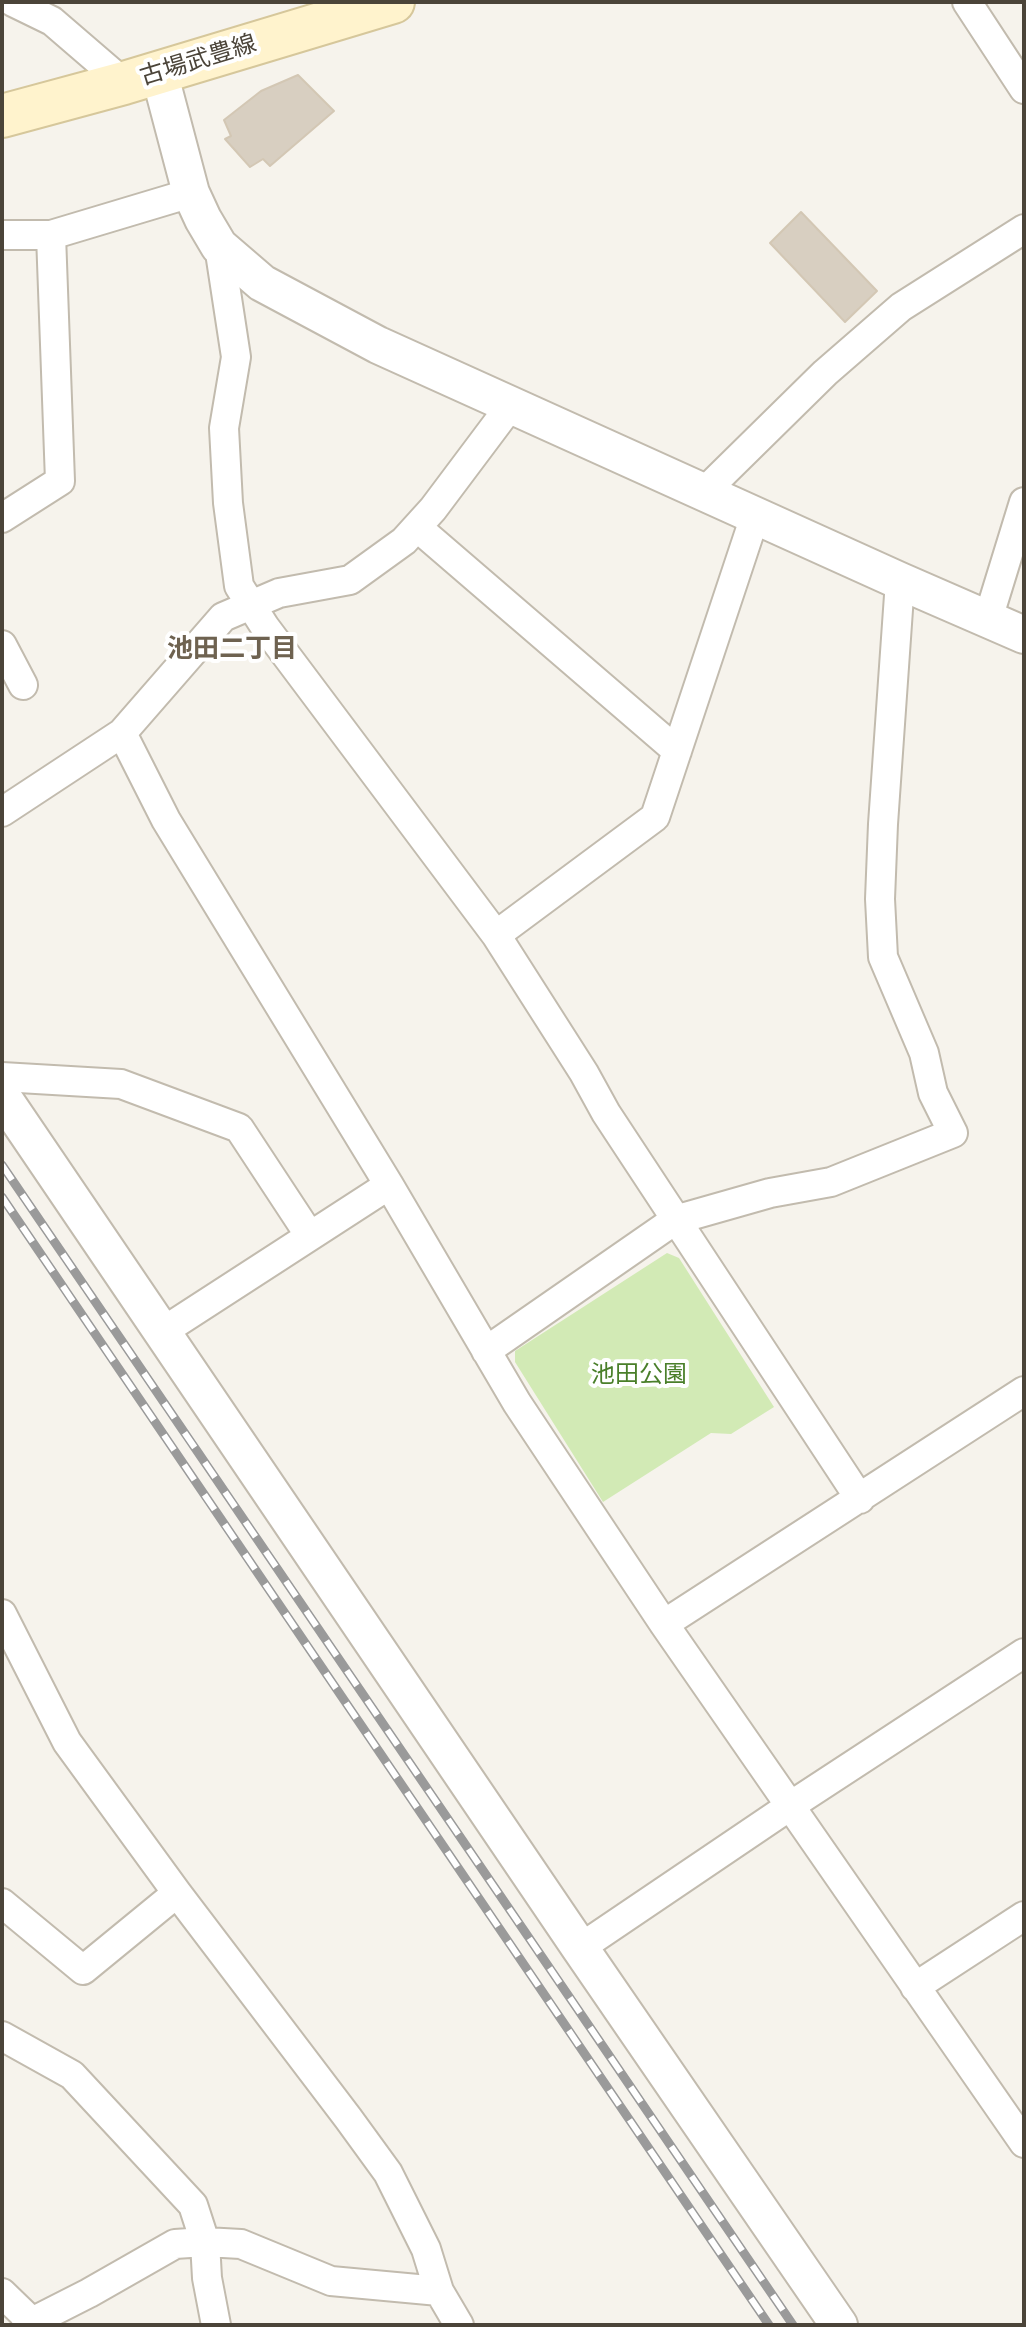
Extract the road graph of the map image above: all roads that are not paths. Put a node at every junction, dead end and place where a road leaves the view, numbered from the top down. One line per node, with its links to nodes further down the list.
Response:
1 (13, 2): 4 (street)
2 (393, 2): 4 (main road, 古場武豊線)
3 (967, 2): 5 (street)
4 (141, 77): 6 (main road, 古場武豊線); 7 (street)
5 (1024, 89)
6 (2, 116)
7 (191, 193): 10 (street); 11 (street)
8 (1024, 229): 13 (street)
9 (2, 235): 10 (street)
10 (51, 235): 16 (street)
11 (219, 246): 12 (street); 19 (street)
12 (511, 405): 13 (street); 17 (street)
13 (704, 492): 15 (street)
14 (1024, 502): 20 (street)
15 (755, 516): 18 (street); 25 (street)
16 (2, 518)
17 (418, 528): 19 (street); 25 (street)
18 (900, 581): 20 (street); 31 (street)
19 (251, 605): 24 (street); 27 (street)
20 (988, 619): 21 (street)
21 (1024, 635)
22 (2, 645): 23 (street)
23 (23, 685)
24 (122, 733): 26 (street); 30 (street)
25 (677, 751): 27 (street)
26 (2, 812)
27 (496, 935): 31 (street)
28 (2, 1077): 32 (street)
29 (2, 1096): 33 (street)
30 (389, 1185): 32 (street); 34 (street)
31 (675, 1220): 34 (street); 36 (street)
32 (310, 1236): 33 (street)
33 (162, 1332): 44 (street)
34 (486, 1351): 38 (street)
35 (1024, 1391): 36 (street)
36 (860, 1499): 38 (street)
37 (2, 1614): 41 (street)
38 (664, 1624): 40 (street)
39 (1024, 1653): 40 (street)
40 (790, 1806): 44 (street); 45 (street)
41 (177, 1893): 42 (street); 49 (street)
42 (2, 1903)
43 (1024, 1916): 45 (street)
44 (580, 1948): 54 (street)
45 (915, 1987): 47 (street)
46 (2, 2036): 48 (street)
47 (1024, 2143)
48 (205, 2242): 49 (street); 51 (street); 52 (street)
49 (439, 2291): 53 (street)
50 (2, 2293): 51 (street)
51 (29, 2323)
52 (216, 2325)
53 (459, 2325)
54 (839, 2325)

